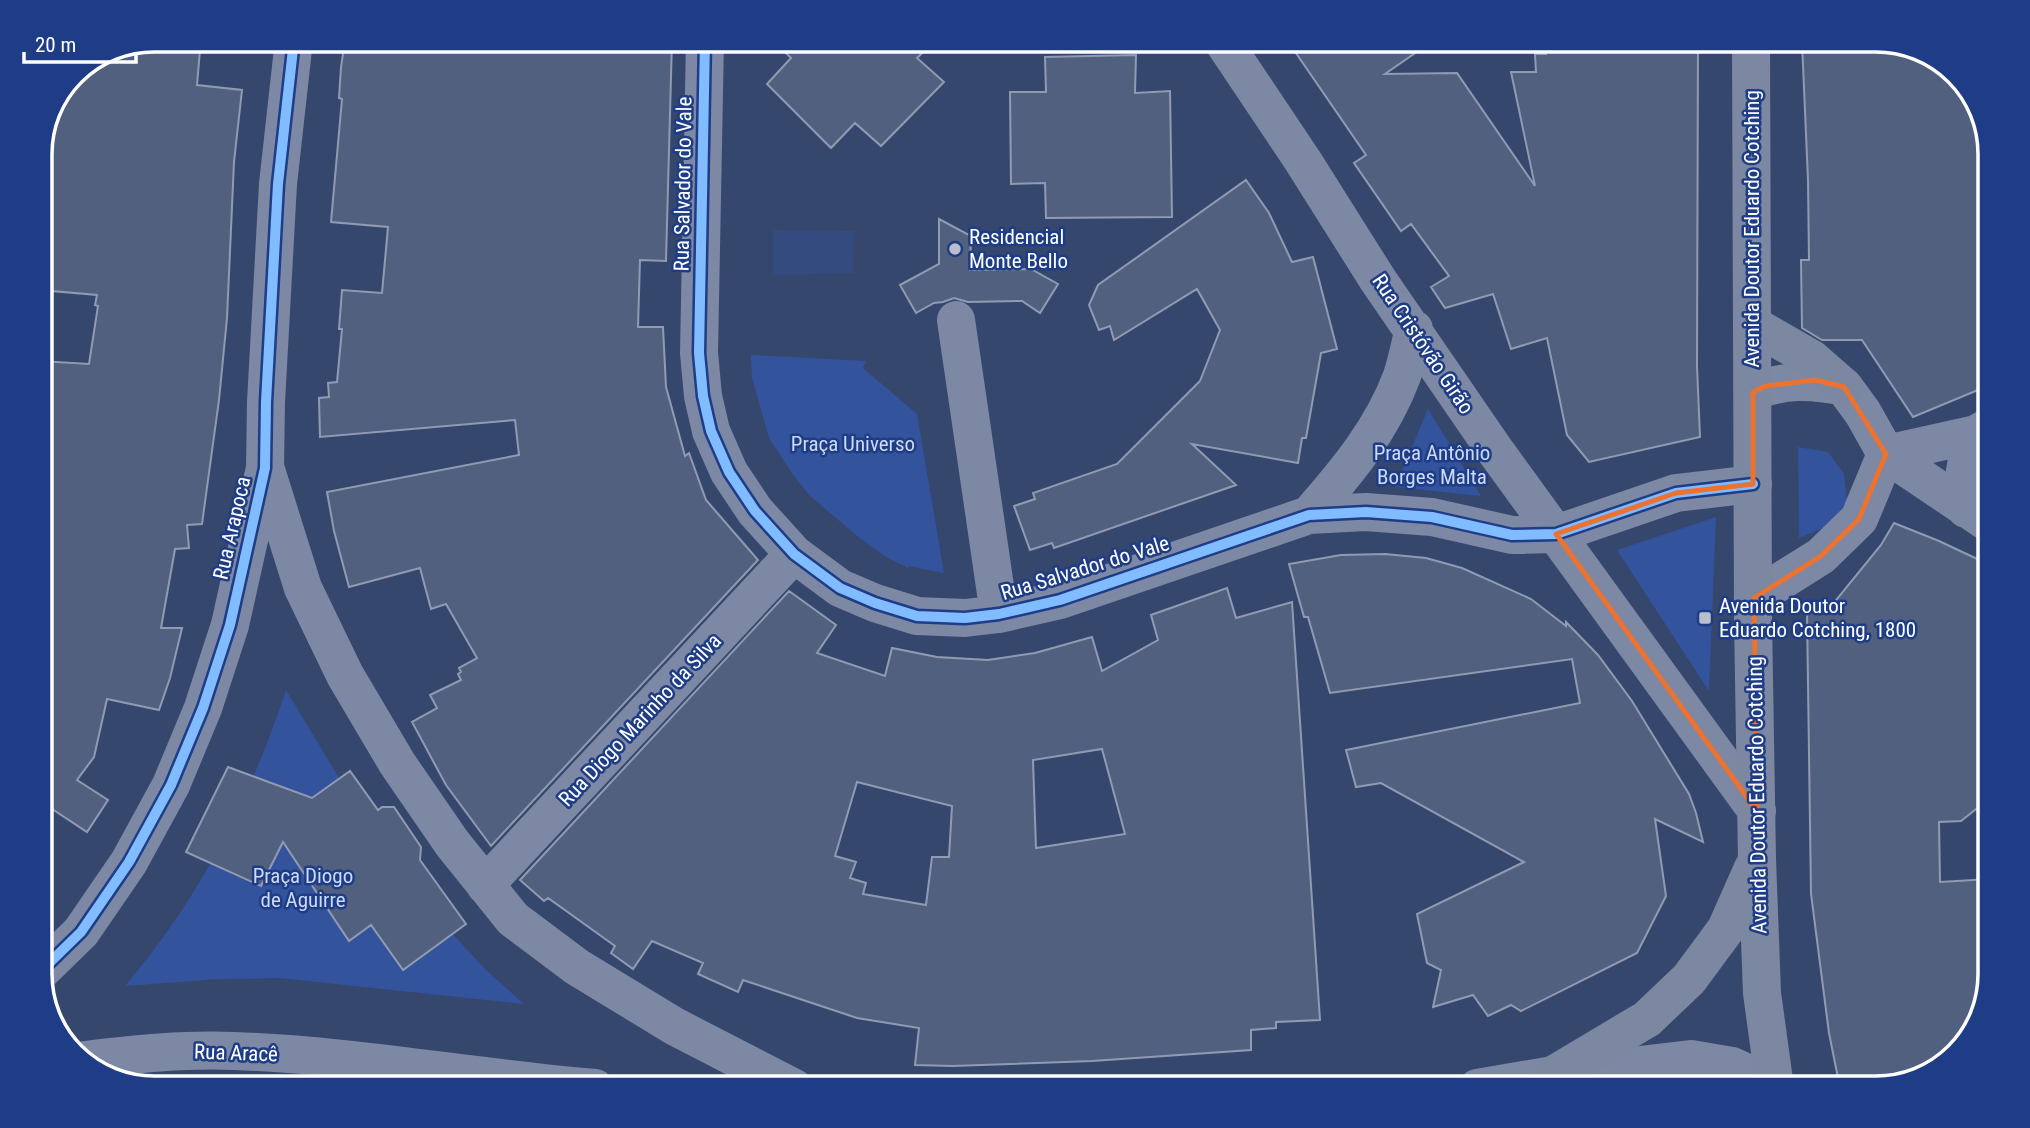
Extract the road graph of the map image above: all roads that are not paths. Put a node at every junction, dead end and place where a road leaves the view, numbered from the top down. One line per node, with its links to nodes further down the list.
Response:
1 (293, 52): 13 (street, Rua Arapoca)
2 (705, 52): 19 (street, Rua Salvador do Vale)
3 (1230, 52): 7 (street, Rua Cristóvão Girão)
4 (1751, 52): 6 (main road, Avenida Doutor Eduardo Cotching)
5 (956, 320): 21 (street)
6 (1753, 325): 8 (main road); 9 (main road, Avenida Doutor Eduardo Cotching)
7 (1414, 329): 16 (street, Rua Salvador do Vale); 18 (street, Rua Cristóvão Girão)
8 (1844, 387): 9 (street); 12 (street)
9 (1753, 392): 14 (main road, Avenida Doutor Eduardo Cotching)
10 (1977, 431): 12 (street)
11 (1977, 438): 15 (street)
12 (1886, 454): 17 (street); 20 (street)
13 (265, 468): 24 (street); 25 (street, Rua Arapoca)
14 (1753, 484): 18 (street, Rua Salvador do Vale); 20 (main road, Avenida Doutor Eduardo Cotching)
15 (1977, 514)
16 (1309, 515): 18 (street, Rua Salvador do Vale); 21 (street, Rua Salvador do Vale)
17 (1978, 516)
18 (1556, 534): 22 (street, Rua Cristóvão Girão)
19 (794, 555): 21 (street, Rua Salvador do Vale); 24 (street, Rua Diogo Marinho da Silva)
20 (1754, 597): 22 (main road, Avenida Doutor Eduardo Cotching)
21 (999, 614)
22 (1756, 811): 23 (main road, Avenida Doutor Eduardo Cotching)
23 (1757, 859): 29 (main road); 31 (main road, Avenida Doutor Eduardo Cotching)
24 (485, 885): 28 (street)
25 (53, 959)
26 (99, 1058): 27 (street, Rua Aracê)
27 (489, 1075)
28 (769, 1075)
29 (1553, 1075): 30 (street)
30 (1750, 1075)
31 (1773, 1075)

